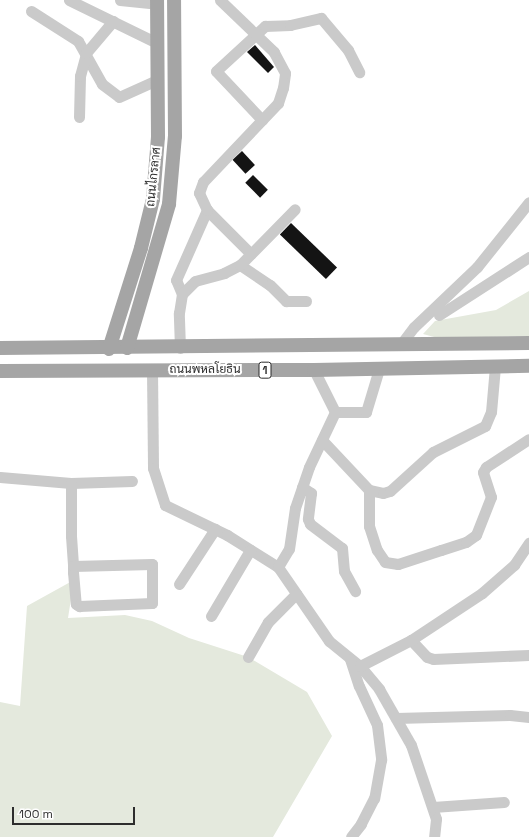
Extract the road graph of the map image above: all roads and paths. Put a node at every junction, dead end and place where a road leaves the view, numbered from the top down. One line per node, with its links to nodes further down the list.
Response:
1 (69, 0): 7 (street)
2 (120, 0): 5 (street)
3 (174, 0): 28 (main road, ถนนไกรลาศ)
4 (220, 0): 8 (street)
5 (157, 2): 9 (main road, ถนนไกรลาศ)
6 (31, 11): 10 (street)
7 (113, 21): 9 (street); 10 (street)
8 (254, 33): 11 (street); 14 (street); 14 (street)
9 (157, 43): 12 (main road, ถนนไกรลาศ)
10 (86, 53): 12 (street); 13 (street)
11 (358, 72)
12 (158, 80): 27 (main road, ถนนไกรลาศ)
13 (79, 117)
14 (262, 120): 17 (street)
15 (529, 202): 25 (street)
16 (296, 209): 18 (street)
17 (207, 210): 18 (street); 21 (street)
18 (251, 254): 20 (street)
19 (529, 257): 23 (street)
20 (240, 265): 21 (street); 22 (street)
21 (182, 294): 29 (street)
22 (306, 301)
23 (440, 315)
24 (529, 343): 25 (main road, ถนนพหลโยธิน / 1)
25 (401, 344): 29 (main road, ถนนพหลโยธิน / 1)
26 (0, 348): 27 (main road, ถนนพหลโยธิน / 1)
27 (109, 348): 28 (main road, ถนนพหลโยธิน / 1)
28 (128, 348): 29 (main road, ถนนพหลโยธิน / 1)
29 (180, 348)
30 (495, 366): 31 (main road, ถนนพหลโยธิน / 1); 32 (main road, ถนนพหลโยธิน / 1); 43 (street)
31 (529, 366)
32 (379, 369): 34 (main road, ถนนพหลโยธิน / 1); 36 (street)
33 (152, 370): 34 (main road, ถนนพหลโยธิน / 1); 35 (main road, ถนนพหลโยธิน / 1); 44 (street)
34 (314, 370): 36 (street)
35 (0, 371)
36 (335, 412): 38 (street)
37 (529, 439): 43 (street)
38 (322, 440): 42 (street); 43 (street)
39 (0, 477): 41 (street)
40 (132, 481): 41 (street)
41 (70, 483): 47 (street)
42 (302, 487): 48 (street); 50 (street)
43 (369, 490)
44 (215, 529): 46 (street); 49 (street)
45 (529, 543): 53 (street)
46 (250, 550): 48 (street); 52 (street)
47 (73, 566): 47 (street)
48 (278, 567): 51 (street)
49 (179, 584)
50 (355, 591)
51 (296, 594): 55 (street); 56 (street)
52 (211, 616)
53 (411, 640): 54 (street); 57 (street)
54 (529, 655)
55 (248, 657)
56 (350, 659): 57 (street); 62 (street)
57 (360, 666): 59 (street)
58 (529, 717): 59 (street)
59 (396, 718): 61 (street)
60 (504, 802): 61 (street)
61 (433, 807): 63 (street)
62 (351, 837)
63 (434, 837)

